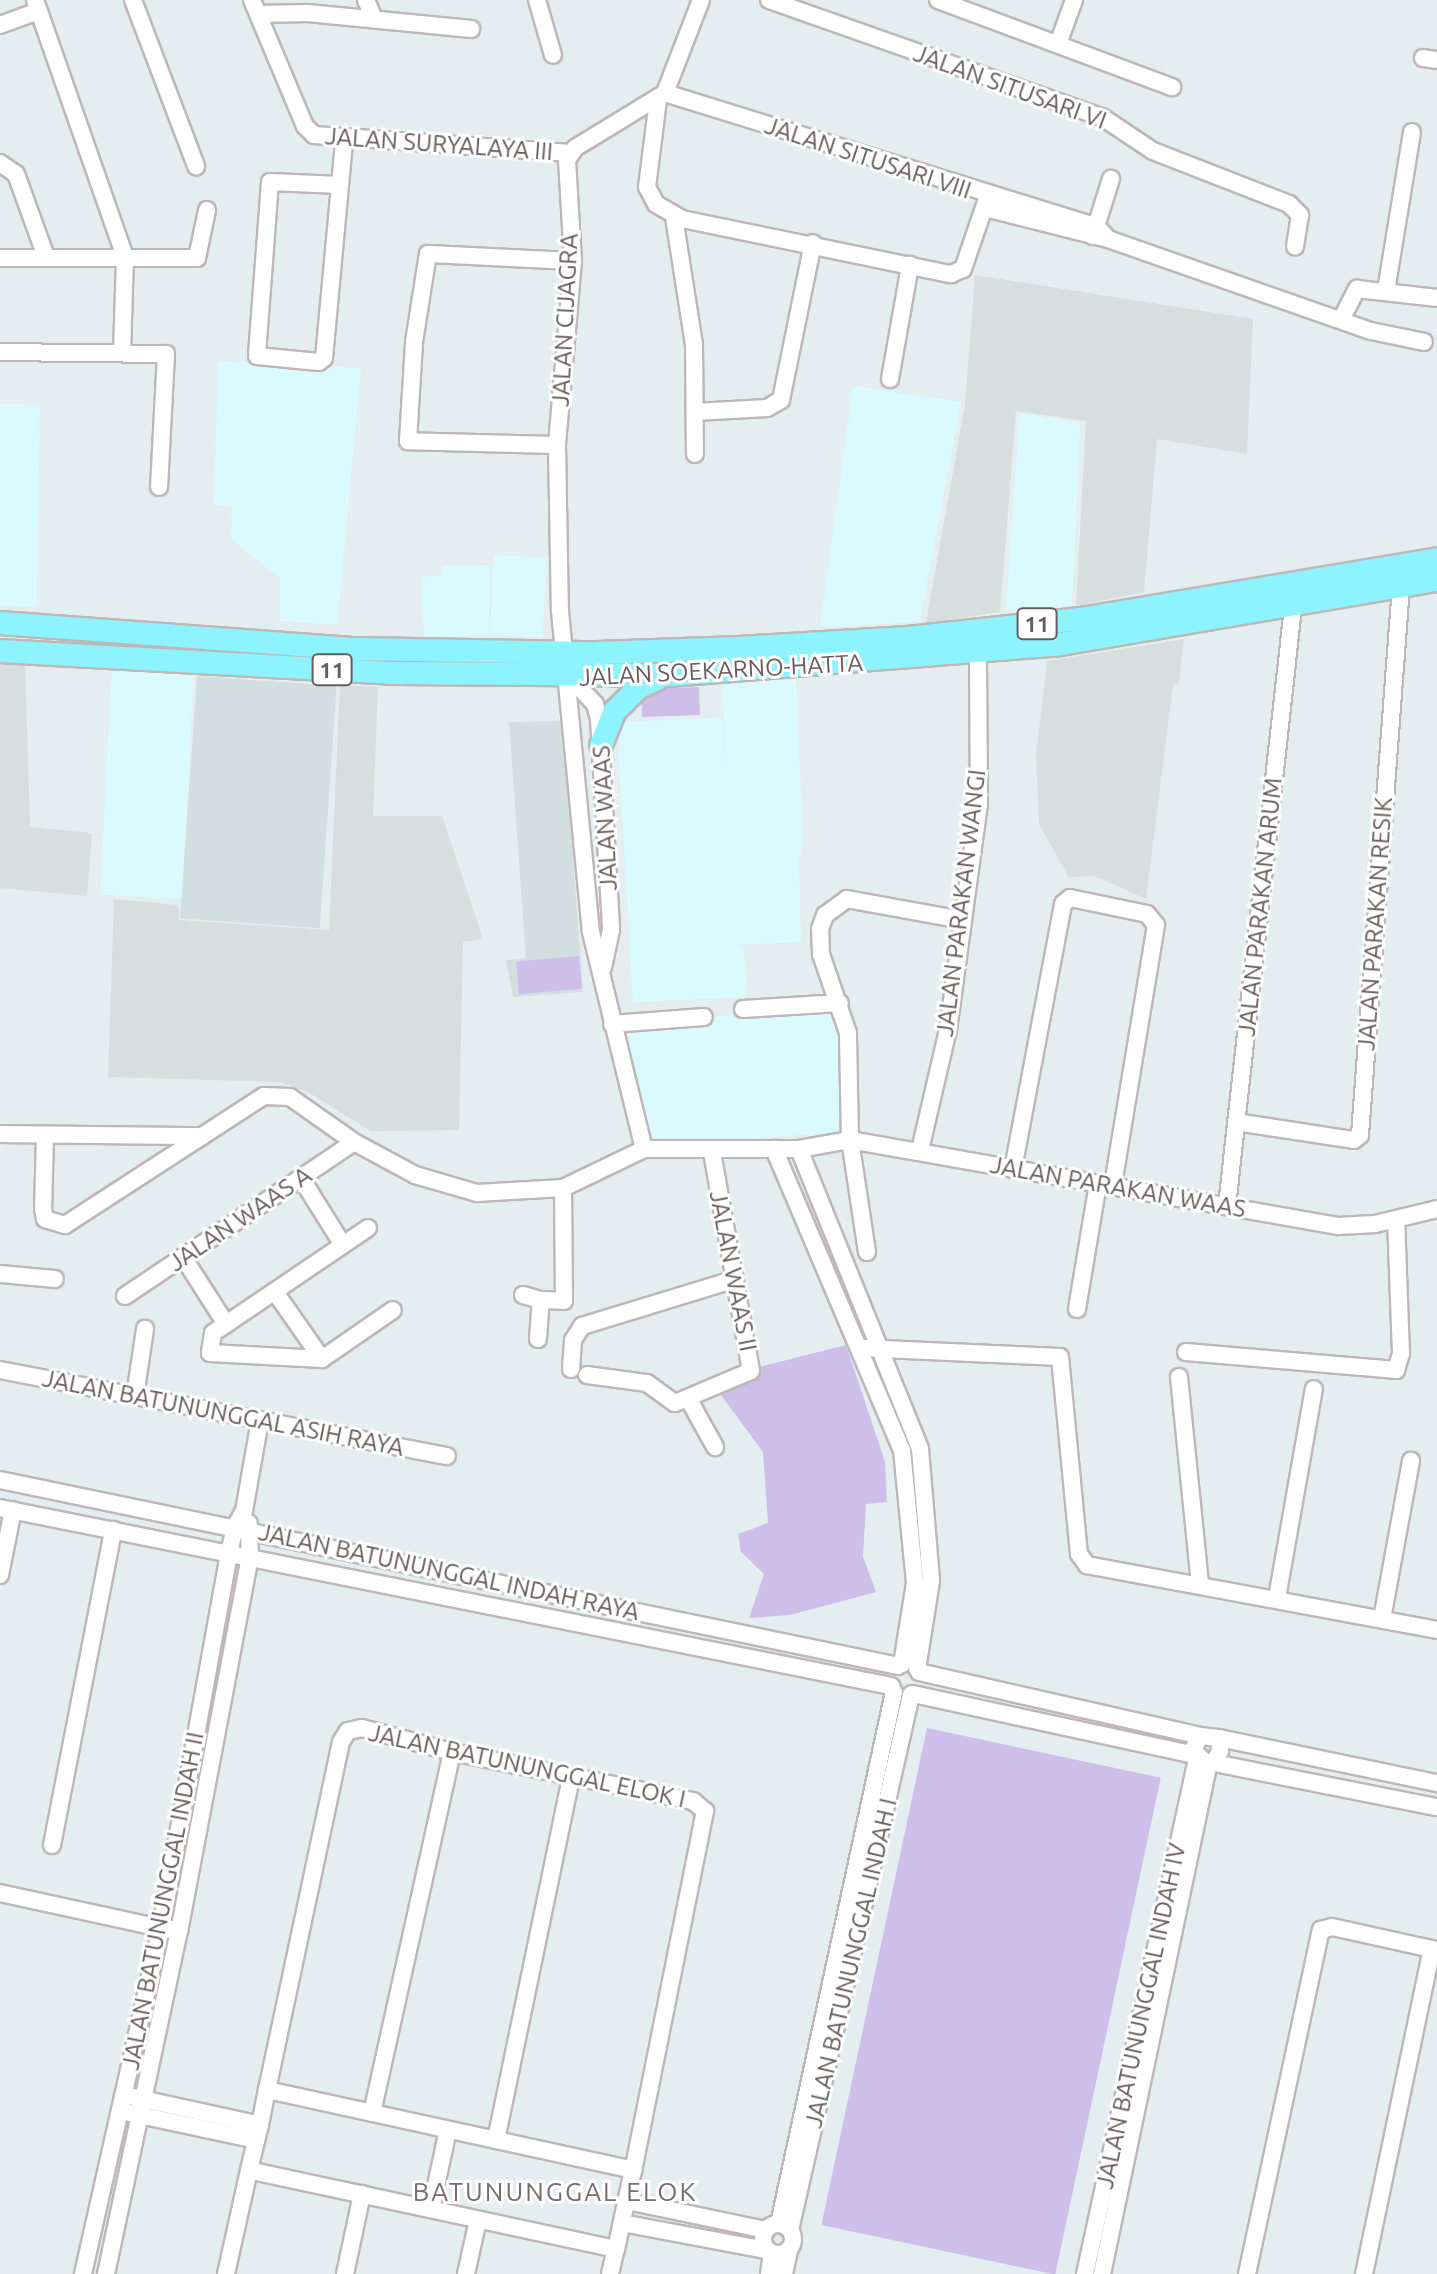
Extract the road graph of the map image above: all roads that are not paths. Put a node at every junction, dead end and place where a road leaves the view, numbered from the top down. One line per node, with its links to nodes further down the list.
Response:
1 (133, 0): 21 (street)
2 (366, 0): 10 (street)
3 (537, 0): 14 (street)
4 (701, 0): 16 (street)
5 (769, 0): 29 (street, JALAN SITUSARI VI)
6 (938, 0): 13 (street)
7 (1074, 0): 13 (street)
8 (36, 5): 11 (street); 31 (street)
9 (255, 7): 10 (street); 18 (street, JALAN SURYALAYA III)
10 (374, 19): 12 (street)
11 (0, 25)
12 (471, 29)
13 (1058, 44): 15 (street)
14 (553, 55)
15 (1172, 87)
16 (662, 96): 19 (street); 24 (street, JALAN SITUSARI VIII); 26 (street)
17 (1412, 132): 35 (street)
18 (344, 141): 19 (street, JALAN SURYALAYA III); 23 (street)
19 (576, 149): 33 (street, JALAN CIJAGRA)
20 (0, 163): 30 (street)
21 (196, 166)
22 (1111, 179): 27 (street)
23 (340, 185): 23 (street)
24 (987, 202): 27 (street); 34 (street, JALAN SITUSARI VIII)
25 (207, 210): 31 (street)
26 (674, 217): 28 (street, JALAN SITUSARI VIII); 42 (street)
27 (1099, 235): 37 (street)
28 (813, 243): 34 (street, JALAN SITUSARI VIII); 42 (street)
29 (1295, 247)
30 (46, 257): 31 (street); 32 (street)
31 (125, 257): 39 (street)
32 (0, 258)
33 (573, 261): 43 (street, JALAN CIJAGRA); 43 (street)
34 (910, 265): 41 (street)
35 (1386, 291): 36 (street); 37 (street)
36 (1437, 298)
37 (1342, 318): 38 (street)
38 (1424, 342)
39 (122, 351): 40 (street); 45 (street)
40 (0, 352)
41 (890, 379)
42 (695, 412): 44 (street)
43 (557, 445): 52 (street, JALAN CIJAGRA)
44 (695, 454)
45 (159, 487)
46 (1437, 559): 52 (highway, JALAN SOEKARNO-HATTA / 11)
47 (1437, 580): 48 (highway, JALAN SOEKARNO-HATTA / 11)
48 (1401, 586): 49 (highway, JALAN SOEKARNO-HATTA / 11); 63 (street, JALAN PARAKAN RESIK)
49 (1293, 607): 53 (highway, JALAN SOEKARNO-HATTA / 11); 63 (street, JALAN PARAKAN ARUM)
50 (0, 623): 52 (highway, JALAN SOEKARNO-HATTA / 11)
51 (0, 651): 55 (highway, JALAN SOEKARNO-HATTA / 11)
52 (565, 653): 55 (street, JALAN WAAS)
53 (978, 654): 54 (highway, JALAN SOEKARNO-HATTA / 11); 57 (street, JALAN PARAKAN WANGI)
54 (669, 675): 55 (highway, JALAN SOEKARNO-HATTA / 11); 56 (highway)
55 (569, 677): 56 (street, JALAN WAAS); 58 (street, JALAN WAAS)
56 (601, 745): 58 (street, JALAN WAAS)
57 (963, 920): 59 (street); 73 (street, JALAN PARAKAN WANGI)
58 (603, 969): 62 (street, JALAN WAAS)
59 (840, 1003): 60 (street); 68 (street)
60 (743, 1009)
61 (704, 1017): 62 (street)
62 (612, 1024): 70 (street, JALAN WAAS)
63 (1236, 1122): 80 (street, JALAN PARAKAN ARUM)
64 (2, 1134): 65 (street)
65 (45, 1135): 66 (street); 75 (street)
66 (156, 1136): 67 (street); 75 (street)
67 (202, 1136): 69 (street); 75 (street)
68 (850, 1140): 72 (street, JALAN PARAKAN WAAS); 73 (street, JALAN PARAKAN WAAS); 85 (street)
69 (354, 1142): 77 (street, JALAN WAAS A); 79 (street)
70 (644, 1149): 74 (street); 79 (street)
71 (774, 1149): 72 (street); 74 (street); 99 (street)
72 (799, 1149): 100 (street)
73 (920, 1150): 76 (street, JALAN PARAKAN WAAS)
74 (712, 1151): 89 (street, JALAN WAAS II)
75 (168, 1159)
76 (1013, 1169): 78 (street, JALAN PARAKAN WAAS); 78 (street)
77 (301, 1178): 84 (street); 86 (street, JALAN WAAS A)
78 (1105, 1185): 80 (street, JALAN PARAKAN WAAS); 94 (street)
79 (563, 1188): 93 (street)
80 (1227, 1206): 82 (street, JALAN PARAKAN WAAS)
81 (1437, 1209): 82 (street, JALAN PARAKAN WAAS)
82 (1396, 1219): 101 (street)
83 (368, 1228): 84 (street)
84 (343, 1245): 90 (street)
85 (867, 1252)
86 (183, 1257): 92 (street, JALAN WAAS A); 96 (street)
87 (0, 1274): 88 (street)
88 (55, 1279)
89 (732, 1280): 103 (street); 109 (street, JALAN WAAS II)
90 (275, 1292): 96 (street); 102 (street)
91 (523, 1295): 93 (street)
92 (125, 1296)
93 (541, 1300): 98 (street)
94 (1077, 1309)
95 (393, 1310): 102 (street)
96 (226, 1324): 102 (street)
97 (145, 1329): 108 (street)
98 (538, 1339)
99 (861, 1348): 100 (street); 127 (street)
100 (878, 1348): 123 (street); 127 (street)
101 (1186, 1352)
102 (322, 1359)
103 (571, 1369)
104 (0, 1370): 108 (street, JALAN BATUNUNGGAL ASIH RAYA)
105 (587, 1375): 109 (street)
106 (1179, 1377): 123 (street)
107 (1314, 1389): 124 (street)
108 (135, 1396): 110 (street, JALAN BATUNUNGGAL ASIH RAYA)
109 (689, 1400): 111 (street)
110 (260, 1420): 112 (street, JALAN BATUNUNGGAL ASIH RAYA); 116 (street)
111 (715, 1447)
112 (447, 1456)
113 (1411, 1461): 125 (street)
114 (0, 1480): 117 (street, JALAN BATUNUNGGAL INDAH RAYA)
115 (6, 1509): 118 (street, JALAN BATUNUNGGAL INDAH RAYA); 122 (street)
116 (244, 1511): 117 (street, JALAN BATUNUNGGAL INDAH II); 119 (street)
117 (235, 1527): 119 (street, JALAN BATUNUNGGAL INDAH RAYA); 120 (street, JALAN BATUNUNGGAL INDAH II)
118 (113, 1530): 120 (street, JALAN BATUNUNGGAL INDAH RAYA); 137 (street)
119 (252, 1531): 121 (street, JALAN BATUNUNGGAL INDAH II); 127 (street, JALAN BATUNUNGGAL INDAH RAYA)
120 (229, 1553): 121 (street, JALAN BATUNUNGGAL INDAH RAYA); 139 (street, JALAN BATUNUNGGAL INDAH II)
121 (250, 1558): 128 (street, JALAN BATUNUNGGAL INDAH RAYA); 140 (street, JALAN BATUNUNGGAL INDAH II)
122 (0, 1575)
123 (1200, 1582): 124 (street)
124 (1277, 1598): 125 (street)
125 (1382, 1619): 126 (street)
126 (1437, 1630)
127 (909, 1668): 128 (street, JALAN BATUNUNGGAL INDAH I); 129 (street, JALAN BATUNUNGGAL INDAH I); 130 (street, JALAN BATUNUNGGAL INDAH RAYA)
128 (893, 1689): 129 (street, JALAN BATUNUNGGAL INDAH RAYA); 156 (street, JALAN BATUNUNGGAL INDAH I)
129 (912, 1694): 133 (street); 156 (street, JALAN BATUNUNGGAL INDAH I)
130 (1200, 1736): 131 (street, JALAN BATUNUNGGAL INDAH RAYA); 133 (street)
131 (1219, 1738): 133 (street); 135 (street)
132 (452, 1752): 134 (street, JALAN BATUNUNGGAL ELOK I); 142 (street, JALAN BATUNUNGGAL ELOK I); 145 (street)
133 (1203, 1759): 136 (street); 167 (street, JALAN BATUNUNGGAL INDAH IV); 168 (street, JALAN BATUNUNGGAL INDAH IV)
134 (571, 1778): 148 (street); 150 (street, JALAN BATUNUNGGAL ELOK I)
135 (1437, 1783)
136 (1437, 1807)
137 (52, 1845)
138 (0, 1893): 139 (street)
139 (161, 1928): 140 (street); 143 (street, JALAN BATUNUNGGAL INDAH II)
140 (179, 1932): 144 (street, JALAN BATUNUNGGAL INDAH II)
141 (1434, 1949): 169 (street); 170 (street)
142 (267, 2090): 145 (street); 147 (street, JALAN BATUNUNGGAL ELOK I)
143 (122, 2103): 144 (street); 159 (street, JALAN BATUNUNGGAL INDAH II)
144 (141, 2107): 147 (street); 160 (street, JALAN BATUNUNGGAL INDAH II)
145 (372, 2113): 146 (street)
146 (448, 2130): 148 (street); 153 (street)
147 (258, 2133): 149 (street, JALAN BATUNUNGGAL ELOK I)
148 (496, 2140): 150 (street)
149 (249, 2170): 151 (street); 161 (street, JALAN BATUNUNGGAL ELOK I)
150 (633, 2170): 152 (street)
151 (362, 2194): 153 (street); 162 (street)
152 (627, 2201): 155 (street); 156 (street)
153 (431, 2209): 154 (street)
154 (478, 2220): 157 (street); 163 (street)
155 (622, 2223): 157 (street); 158 (street)
156 (778, 2228): 158 (street); 158 (street)
157 (616, 2249): 164 (street)
158 (776, 2251): 165 (street); 166 (street)
159 (83, 2274)
160 (106, 2274)
161 (226, 2274)
162 (345, 2274)
163 (466, 2274)
164 (610, 2274)
165 (769, 2274)
166 (784, 2274)
167 (1085, 2274)
168 (1102, 2274)
169 (1247, 2274)
170 (1364, 2274)

